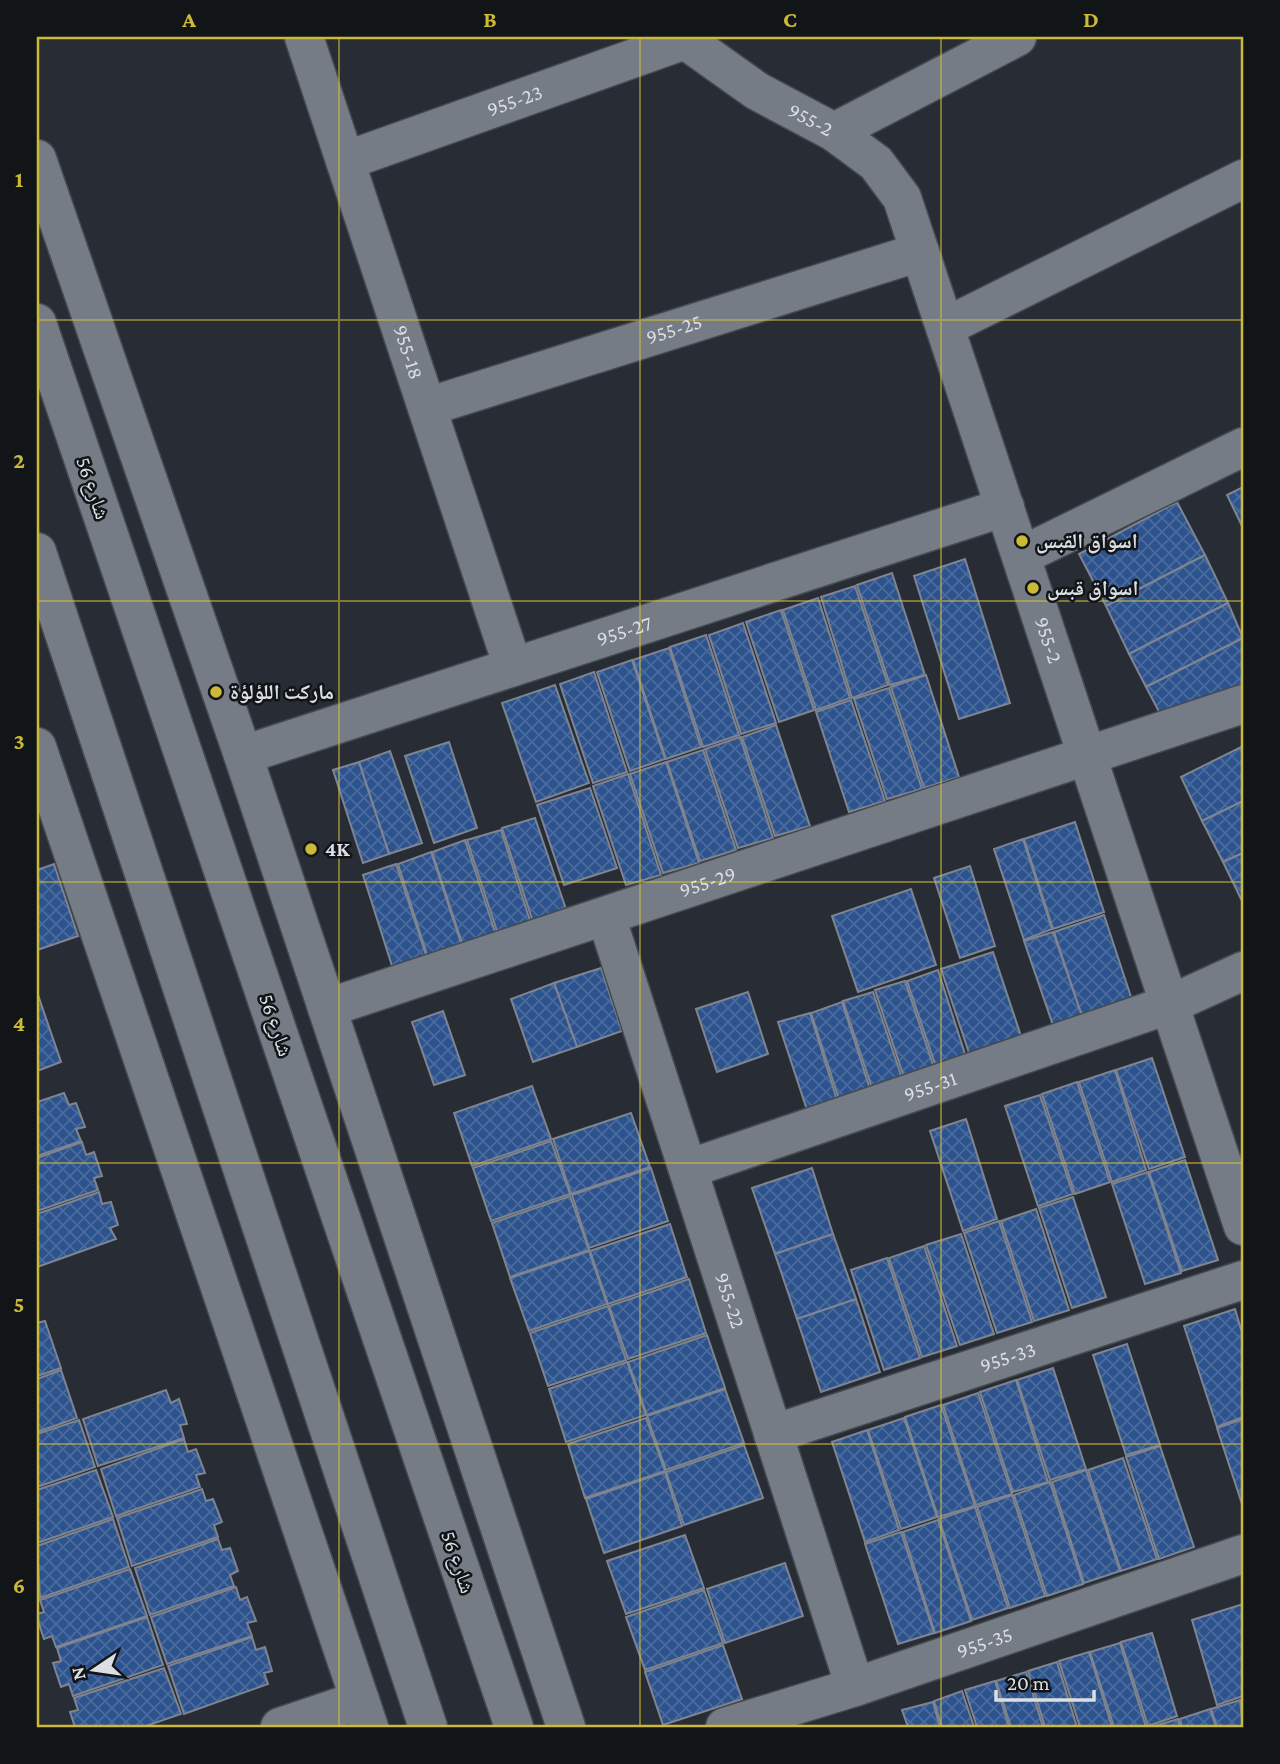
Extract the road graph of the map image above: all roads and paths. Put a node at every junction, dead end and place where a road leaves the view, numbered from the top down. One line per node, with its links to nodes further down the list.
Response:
1 (304, 37): 6 (street, 955-18)
2 (1017, 37): 4 (street)
3 (683, 38): 4 (street, 955-2); 6 (street, 955-23)
4 (834, 132): 8 (street, 955-2)
5 (37, 159): 20 (street)
6 (345, 161): 12 (street, 955-18)
7 (1243, 179): 10 (street)
8 (920, 252): 10 (street, 955-2); 12 (street, 955-25)
9 (37, 323): 11 (street, شارع 56)
10 (945, 327): 14 (street, 955-2)
11 (50, 405): 37 (street, شارع 56)
12 (427, 407): 17 (street, 955-18)
13 (1243, 447): 16 (street)
14 (1005, 507): 16 (street, 955-2); 17 (street, 955-27)
15 (37, 552): 22 (street)
16 (1021, 556): 21 (street, 955-2)
17 (513, 667): 20 (street, 955-27)
18 (1243, 704): 21 (street, 955-29)
19 (37, 747): 23 (street)
20 (243, 755): 27 (street)
21 (1088, 757): 24 (street, 955-29); 26 (street, 955-2)
22 (112, 778): 23 (street); 36 (street)
23 (46, 807): 34 (street)
24 (606, 916): 27 (street, 955-29); 28 (street, 955-22)
25 (1243, 971): 26 (street, 955-31)
26 (1171, 1004): 28 (street, 955-31); 29 (street, 955-2)
27 (327, 1009): 38 (street)
28 (688, 1169): 31 (street, 955-22)
29 (1243, 1226)
30 (1243, 1280): 31 (street, 955-33)
31 (773, 1434): 33 (street, 955-22)
32 (1243, 1554): 33 (street, 955-35)
33 (855, 1687): 39 (street, 955-35)
34 (365, 1714): 35 (street)
35 (280, 1727)
36 (428, 1727)
37 (514, 1727)
38 (566, 1727)
39 (725, 1727)

